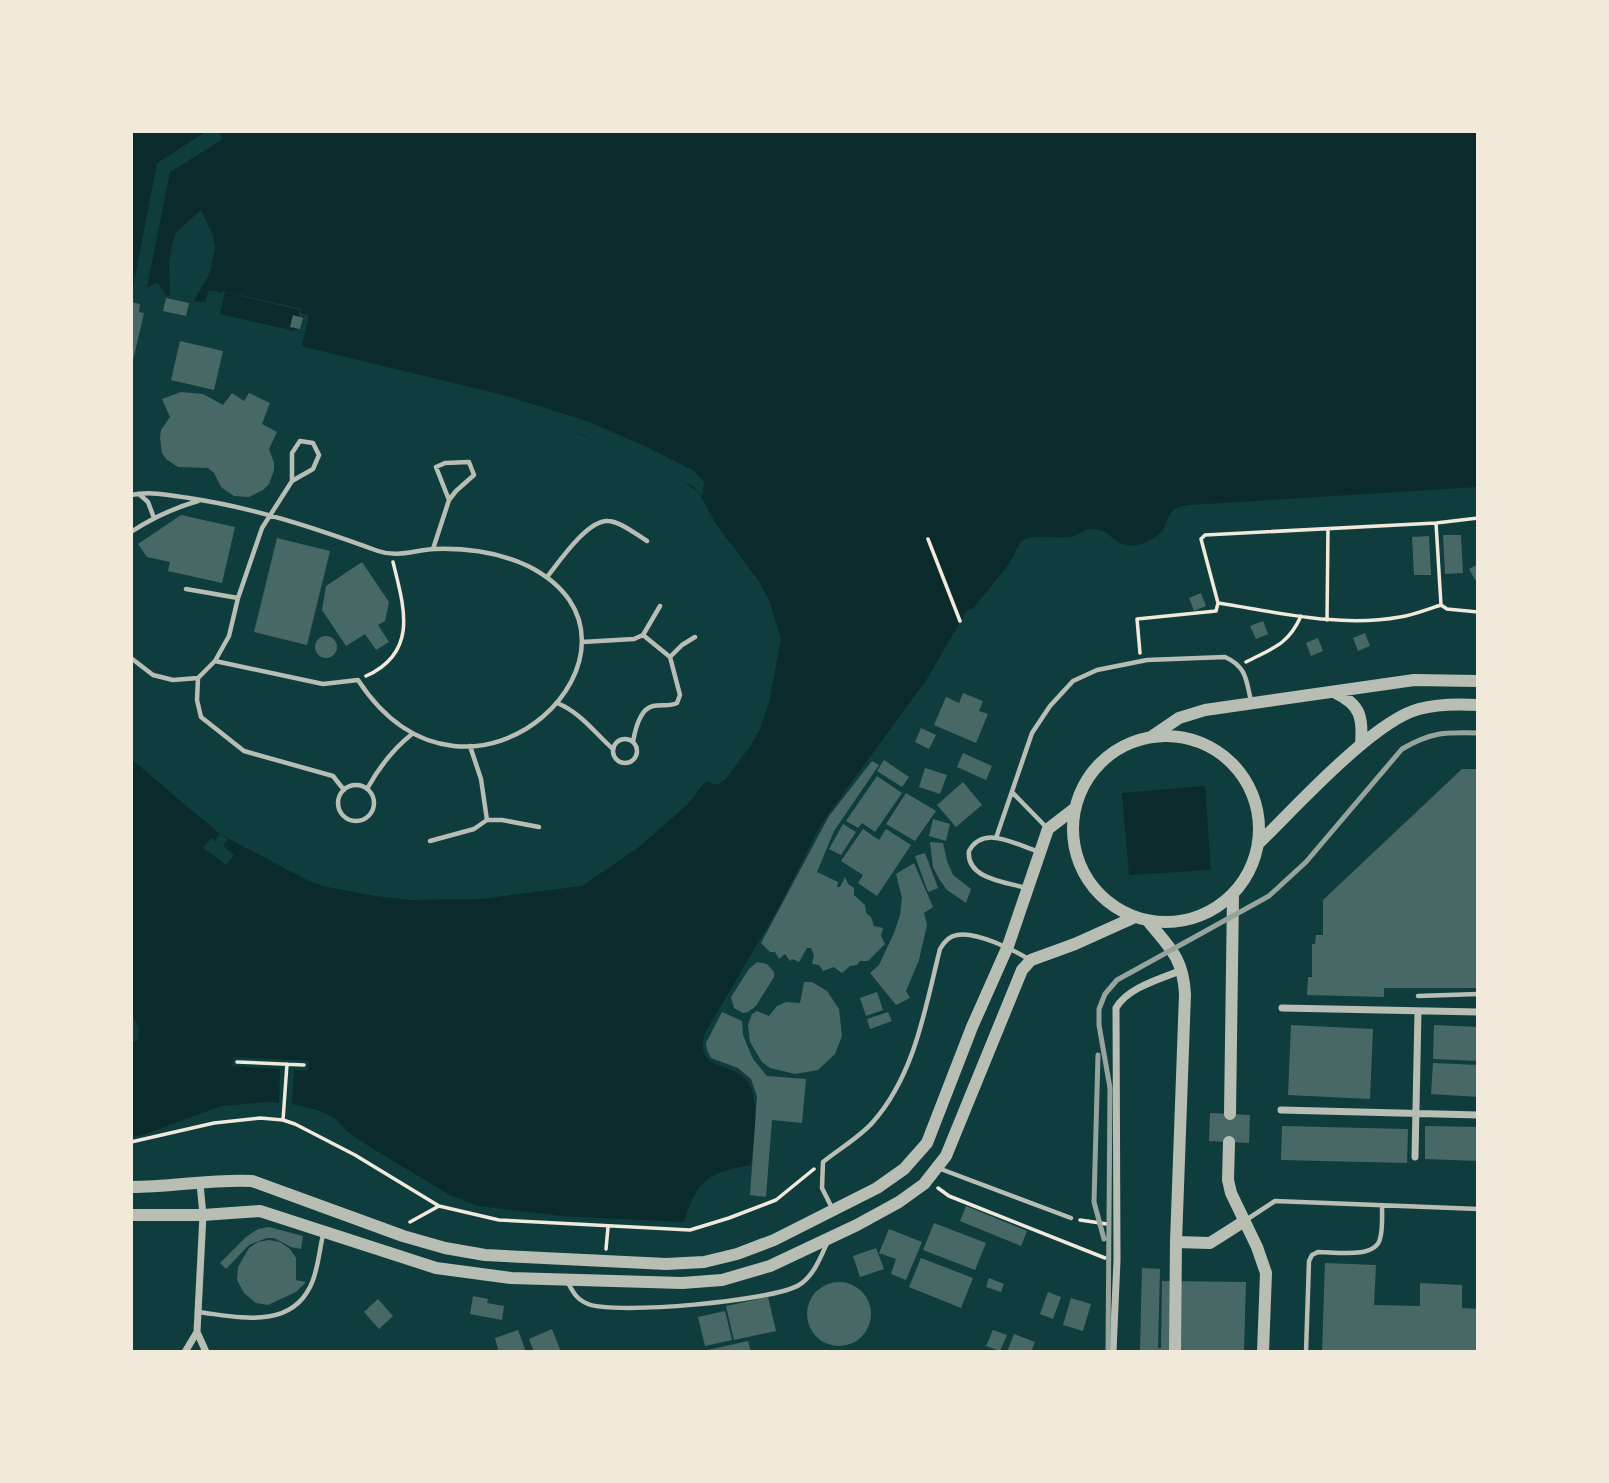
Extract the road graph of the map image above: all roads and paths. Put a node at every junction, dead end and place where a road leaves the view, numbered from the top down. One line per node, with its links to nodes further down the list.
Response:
1 (292, 481): 1 (lane); 6 (lane)
2 (139, 493): 3 (lane); 4 (lane); 7 (lane)
3 (131, 495)
4 (203, 500): 6 (lane); 7 (lane)
5 (449, 500): 5 (lane); 14 (lane)
6 (271, 514): 15 (lane); 18 (lane)
7 (154, 518): 11 (lane)
8 (1478, 518): 9 (path)
9 (1436, 523): 10 (path); 20 (path)
10 (1328, 529): 19 (path); 24 (path)
11 (131, 533)
12 (928, 539): 25 (path)
13 (647, 541): 16 (lane)
14 (433, 549): 15 (lane); 16 (lane)
15 (392, 555): 35 (path)
16 (547, 577): 28 (lane)
17 (186, 589): 18 (lane)
18 (238, 598): 31 (lane)
19 (1217, 603): 23 (path); 32 (path)
20 (1441, 605): 22 (path); 24 (path)
21 (660, 606): 26 (lane)
22 (1478, 612)
23 (1301, 616): 24 (path); 33 (path)
24 (1327, 620)
25 (960, 621)
26 (643, 635): 28 (lane); 29 (lane)
27 (695, 637): 29 (lane)
28 (582, 642): 38 (lane)
29 (670, 657): 43 (lane)
30 (131, 658): 34 (lane)
31 (215, 661): 34 (lane); 35 (lane)
32 (1141, 661): 33 (lane); 49 (lane)
33 (1240, 666): 39 (lane)
34 (198, 678): 48 (lane)
35 (358, 680): 41 (lane)
36 (1478, 681): 37 (street)
37 (1336, 693): 39 (street); 44 (street)
38 (557, 702): 45 (lane); 46 (lane)
39 (1252, 705): 42 (street)
40 (1478, 705): 44 (street)
41 (412, 734): 45 (lane); 47 (lane)
42 (1150, 737): 50 (street); 56 (street)
43 (634, 742): 46 (lane); 46 (lane)
44 (1362, 745): 56 (street)
45 (470, 746): 51 (lane)
46 (613, 749)
47 (367, 789): 48 (lane); 48 (lane)
48 (344, 790)
49 (1012, 792): 53 (lane); 54 (lane)
50 (1074, 809): 53 (street); 60 (street)
51 (487, 820): 52 (lane); 55 (lane)
52 (539, 827)
53 (1048, 829): 57 (street)
54 (996, 838): 57 (lane); 58 (lane)
55 (430, 841)
56 (1259, 843): 59 (street)
57 (1040, 852): 58 (street)
58 (1027, 888): 61 (street)
59 (1233, 895): 60 (street); 74 (street)
60 (1141, 918): 62 (street); 63 (street)
61 (1008, 946): 62 (lane); 80 (lane); 88 (street)
62 (1031, 960): 81 (street)
63 (1183, 970): 93 (street); 98 (street)
64 (1478, 994): 65 (lane)
65 (1418, 996)
66 (1282, 1008): 67 (street)
67 (1418, 1011): 68 (street); 73 (street)
68 (1478, 1012)
69 (237, 1062): 70 (path)
70 (287, 1064): 71 (path); 76 (path)
71 (303, 1065)
72 (1281, 1110): 73 (street)
73 (1416, 1113): 75 (street); 79 (street)
74 (1230, 1114)
75 (1478, 1115)
76 (283, 1119): 77 (path); 86 (path)
77 (131, 1142)
78 (1229, 1142): 92 (street)
79 (1415, 1157)
80 (823, 1162): 88 (lane); 94 (path)
81 (938, 1168): 82 (street); 91 (lane)
82 (928, 1180): 97 (street); 100 (path)
83 (200, 1184): 84 (street); 90 (street); 96 (street)
84 (131, 1187)
85 (1382, 1205): 87 (lane); 92 (lane); 109 (lane)
86 (439, 1206): 94 (path); 96 (path)
87 (1478, 1209)
88 (833, 1211): 99 (street)
89 (131, 1215): 90 (street)
90 (203, 1215): 95 (street); 102 (street)
91 (1071, 1218): 93 (path)
92 (1243, 1222): 98 (street); 108 (street)
93 (1116, 1224): 100 (street)
94 (608, 1227): 99 (path)
95 (324, 1230): 101 (street); 102 (lane)
96 (403, 1236): 99 (street)
97 (830, 1238): 101 (street); 101 (lane)
98 (1176, 1242): 107 (street)
99 (605, 1261)
100 (1117, 1261): 106 (street)
101 (567, 1279)
102 (197, 1312): 103 (street)
103 (197, 1332): 104 (street); 105 (street)
104 (185, 1352)
105 (206, 1352)
106 (1112, 1352)
107 (1175, 1352)
108 (1263, 1352)
109 (1306, 1352)

